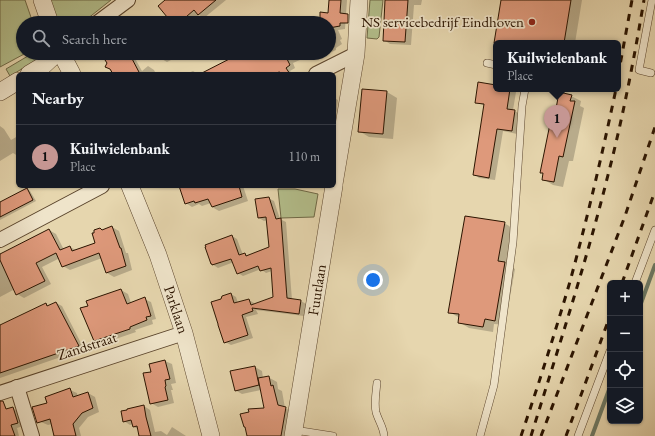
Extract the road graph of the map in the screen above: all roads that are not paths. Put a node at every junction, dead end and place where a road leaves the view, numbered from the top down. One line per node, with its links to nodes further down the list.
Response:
1 (42, 0): 5 (street)
2 (128, 0): 6 (street)
3 (359, 0): 7 (street, Fuutlaan)
4 (652, 0): 15 (lane)
5 (48, 16)
6 (106, 16)
7 (356, 54): 14 (street); 19 (street, Fuutlaan)
8 (49, 60): 12 (street)
9 (65, 60): 13 (street)
10 (487, 63): 11 (lane)
11 (493, 64)
12 (32, 72)
13 (71, 72)
14 (320, 72)
15 (650, 73)
16 (16, 82): 17 (street)
17 (0, 92)
18 (524, 92): 36 (lane)
19 (336, 173)
20 (98, 188): 24 (street)
21 (131, 188): 26 (street, Parklaan)
22 (334, 188): 31 (street, Fuutlaan)
23 (655, 230): 25 (lane)
24 (0, 240)
25 (637, 280)
26 (184, 333): 29 (street, Zandstraat); 33 (street, Parklaan)
27 (610, 352): 37 (lane)
28 (377, 383): 35 (lane)
29 (17, 387): 30 (street, Zandstraat); 32 (street)
30 (0, 393)
31 (299, 434): 34 (lane)
32 (32, 436)
33 (211, 436)
34 (333, 436)
35 (384, 436)
36 (480, 436)
37 (578, 436)

